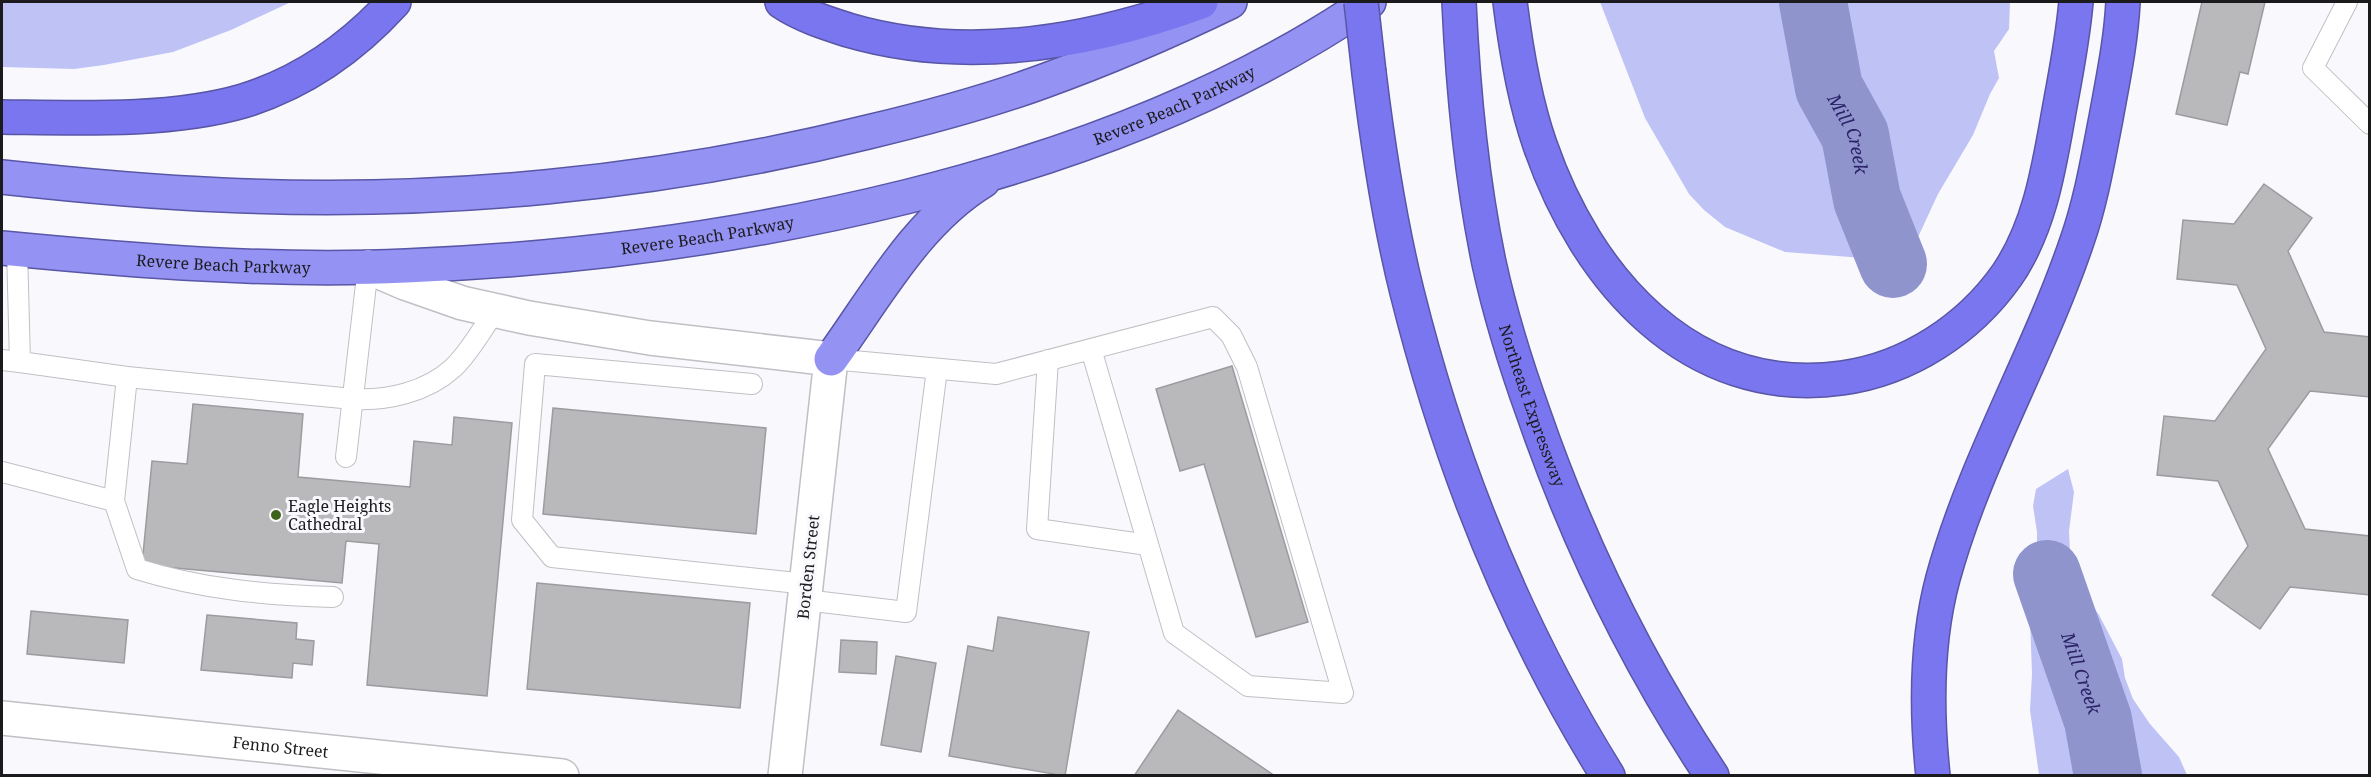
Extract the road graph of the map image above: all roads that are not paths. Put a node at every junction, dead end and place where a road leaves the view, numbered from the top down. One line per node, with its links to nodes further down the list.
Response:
1 (394, 2): 12 (highway)
2 (782, 2): 3 (highway)
3 (1201, 2)
4 (1230, 2): 15 (highway)
5 (1361, 2): 38 (highway, bridge)
6 (1369, 2): 14 (highway, Revere Beach Parkway)
7 (1510, 2): 8 (highway)
8 (2076, 2)
9 (2123, 2): 40 (highway)
10 (2347, 2): 13 (lane)
11 (1459, 8): 39 (highway, Northeast Expressway)
12 (2, 117)
13 (2370, 124)
14 (1000, 170): 17 (highway, Revere Beach Parkway); 21 (highway)
15 (2, 177)
16 (9, 248): 17 (highway, Revere Beach Parkway); 23 (lane)
17 (368, 267): 18 (street); 28 (lane)
18 (495, 311): 19 (street); 28 (lane)
19 (650, 338): 21 (street); 25 (lane)
20 (1091, 349): 22 (lane); 32 (lane); 32 (lane)
21 (831, 359): 24 (lane); 33 (street, Borden Street)
22 (1048, 360): 24 (lane); 32 (lane)
23 (11, 361): 26 (lane)
24 (937, 369): 33 (lane)
25 (647, 374): 27 (lane); 33 (lane)
26 (127, 377): 28 (lane); 31 (lane)
27 (752, 384)
28 (353, 399): 29 (lane)
29 (346, 457)
30 (2, 472): 31 (lane)
31 (114, 501): 34 (lane)
32 (1149, 545)
33 (806, 592): 37 (street, Borden Street)
34 (333, 597)
35 (2, 718): 36 (street, Fenno Street)
36 (562, 776)
37 (785, 776)
38 (1608, 776)
39 (1712, 776)
40 (1933, 776)

